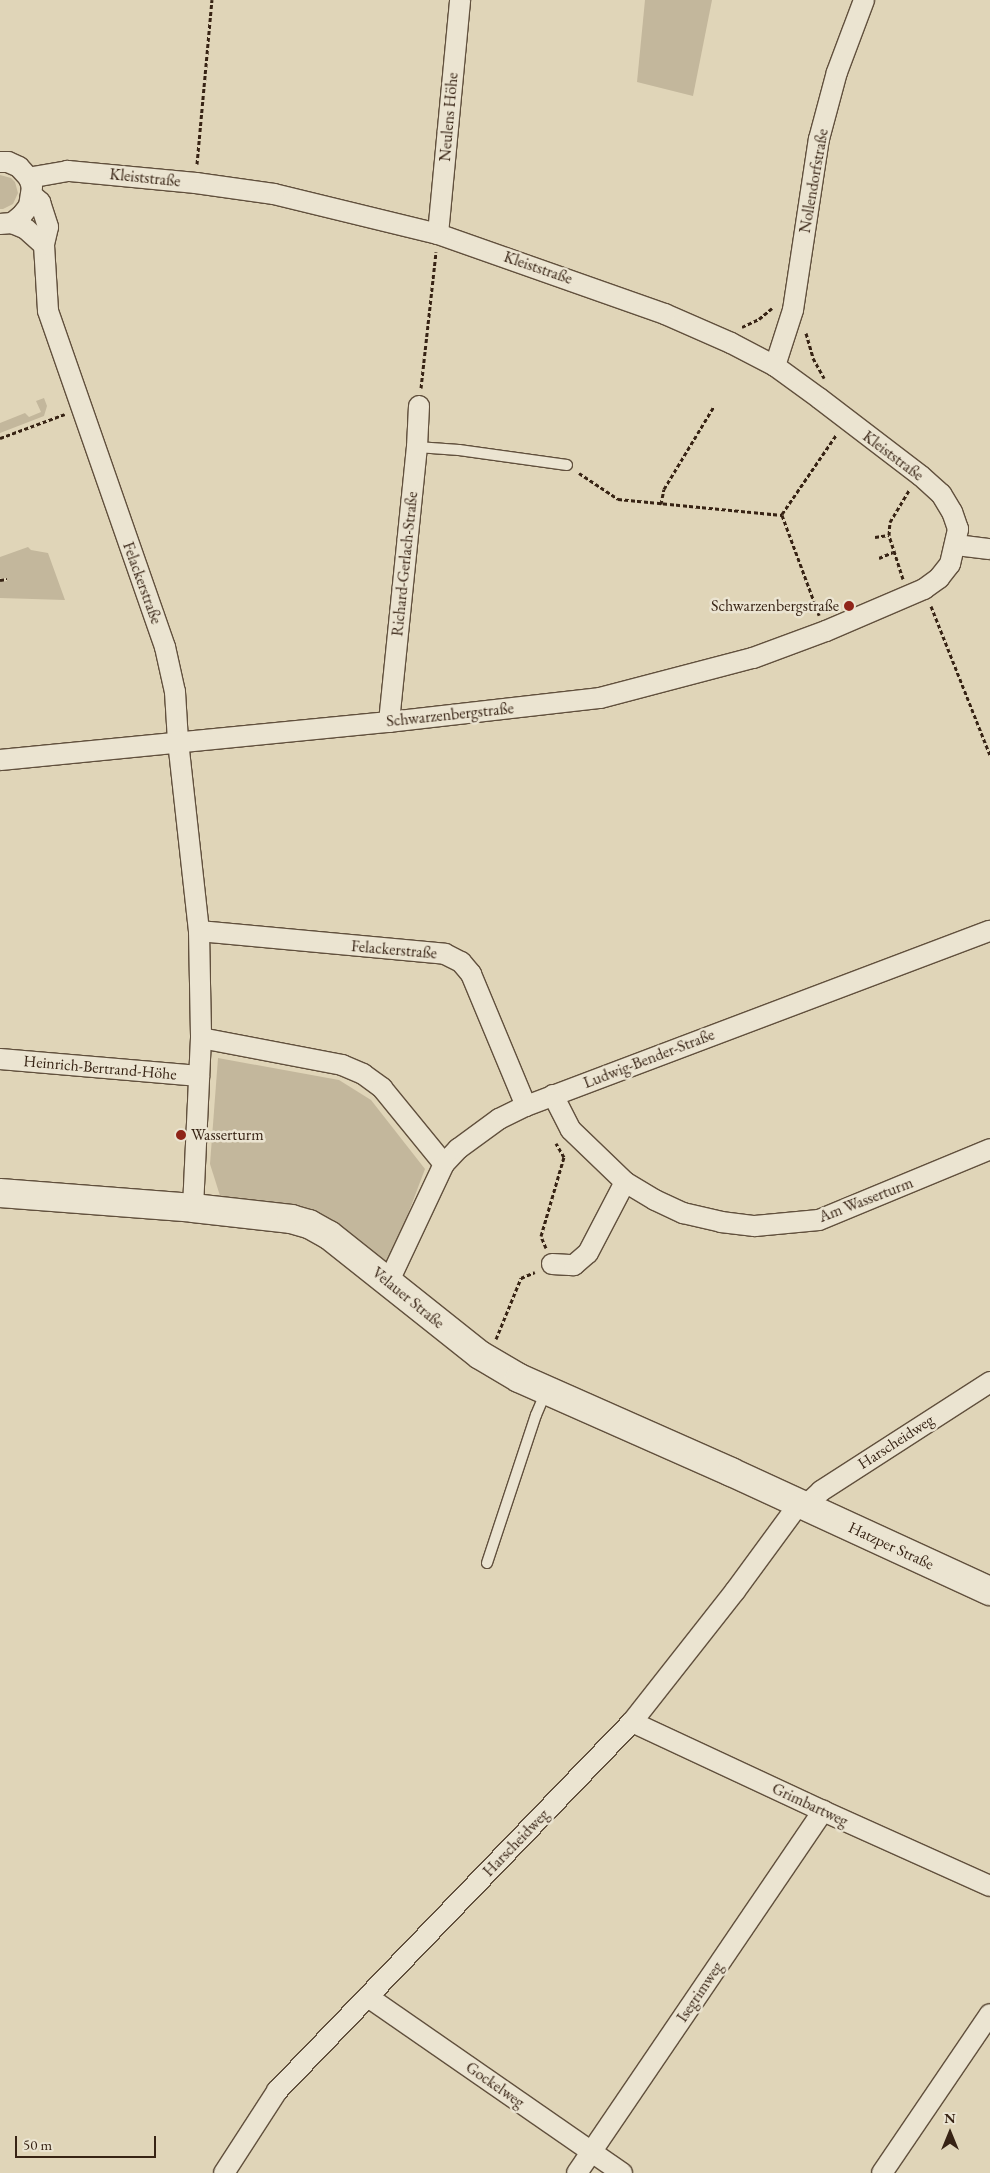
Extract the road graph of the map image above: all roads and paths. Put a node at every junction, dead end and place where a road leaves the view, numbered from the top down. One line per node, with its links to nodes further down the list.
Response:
1 (212, 0): 5 (path)
2 (460, 0): 8 (street, Neulens Höhe)
3 (864, 0): 11 (street, Nollendorfstraße)
4 (0, 162): 6 (street)
5 (196, 183): 6 (street, Kleiststraße); 8 (street, Kleiststraße)
6 (31, 186): 7 (street); 9 (street, Felackerstraße)
7 (6, 223): 9 (street)
8 (438, 234): 13 (street, Kleiststraße)
9 (44, 245): 18 (street, Felackerstraße)
10 (436, 255): 16 (path)
11 (796, 290): 13 (path); 14 (street, Nollendorfstraße)
12 (806, 328): 15 (path)
13 (731, 343): 14 (street, Kleiststraße)
14 (775, 366): 15 (street, Kleiststraße)
15 (819, 398): 28 (street, Kleiststraße)
16 (419, 406): 21 (street, Richard-Gerlach-Straße)
17 (714, 406): 24 (path)
18 (81, 408): 20 (path); 38 (street, Felackerstraße)
19 (838, 432): 25 (path)
20 (0, 438)
21 (417, 447): 22 (lane); 37 (street, Richard-Gerlach-Straße)
22 (567, 465): 24 (path)
23 (907, 493): 26 (path)
24 (661, 504): 25 (path)
25 (782, 514): 36 (path)
26 (889, 535): 27 (path); 30 (path)
27 (875, 537)
28 (956, 545): 29 (street); 34 (street, Kleiststraße)
29 (990, 549)
30 (893, 552): 31 (path); 34 (path)
31 (879, 558)
32 (7, 579): 33 (path)
33 (0, 580)
34 (911, 595): 37 (street, Schwarzenbergstraße)
35 (930, 604): 39 (path)
36 (819, 615)
37 (389, 722): 38 (street, Schwarzenbergstraße)
38 (178, 741): 40 (street, Schwarzenbergstraße); 41 (street, Felackerstraße)
39 (990, 755)
40 (0, 760)
41 (198, 931): 43 (street, Felackerstraße); 47 (street, Felackerstraße)
42 (990, 931): 46 (street, Ludwig-Bender-Straße)
43 (201, 1038): 45 (street, Felackerstraße); 50 (street)
44 (0, 1059): 45 (street, Heinrich-Bertrand-Höhe)
45 (199, 1076): 53 (street, Felackerstraße)
46 (553, 1095): 47 (street, Ludwig-Bender-Straße); 48 (street, Am Wasserturm)
47 (526, 1106): 50 (street, Ludwig-Bender-Straße)
48 (571, 1130): 51 (street, Am Wasserturm); 54 (path)
49 (990, 1149): 51 (street, Am Wasserturm)
50 (444, 1164): 55 (street, Ludwig-Bender-Straße)
51 (625, 1182): 54 (street)
52 (0, 1193): 53 (main road, Velauer Straße)
53 (193, 1208): 55 (main road, Velauer Straße)
54 (552, 1264): 56 (path)
55 (388, 1283): 58 (main road, Velauer Straße)
56 (494, 1342)
57 (990, 1382): 59 (street, Harscheidweg)
58 (546, 1391): 59 (main road, Velauer Straße); 60 (lane)
59 (798, 1503): 61 (main road, Hatzper Straße); 62 (street, Harscheidweg)
60 (487, 1564)
61 (990, 1591)
62 (632, 1722): 63 (street, Grimbartweg); 65 (street, Harscheidweg)
63 (823, 1811): 64 (street, Grimbartweg); 67 (street, Isegrimweg)
64 (990, 1886)
65 (368, 1996): 67 (street, Gockelweg); 68 (street, Harscheidweg)
66 (990, 2014): 71 (street)
67 (591, 2153): 69 (street, Isegrimweg); 70 (street, Gockelweg)
68 (224, 2173)
69 (577, 2173)
70 (622, 2173)
71 (882, 2173)

